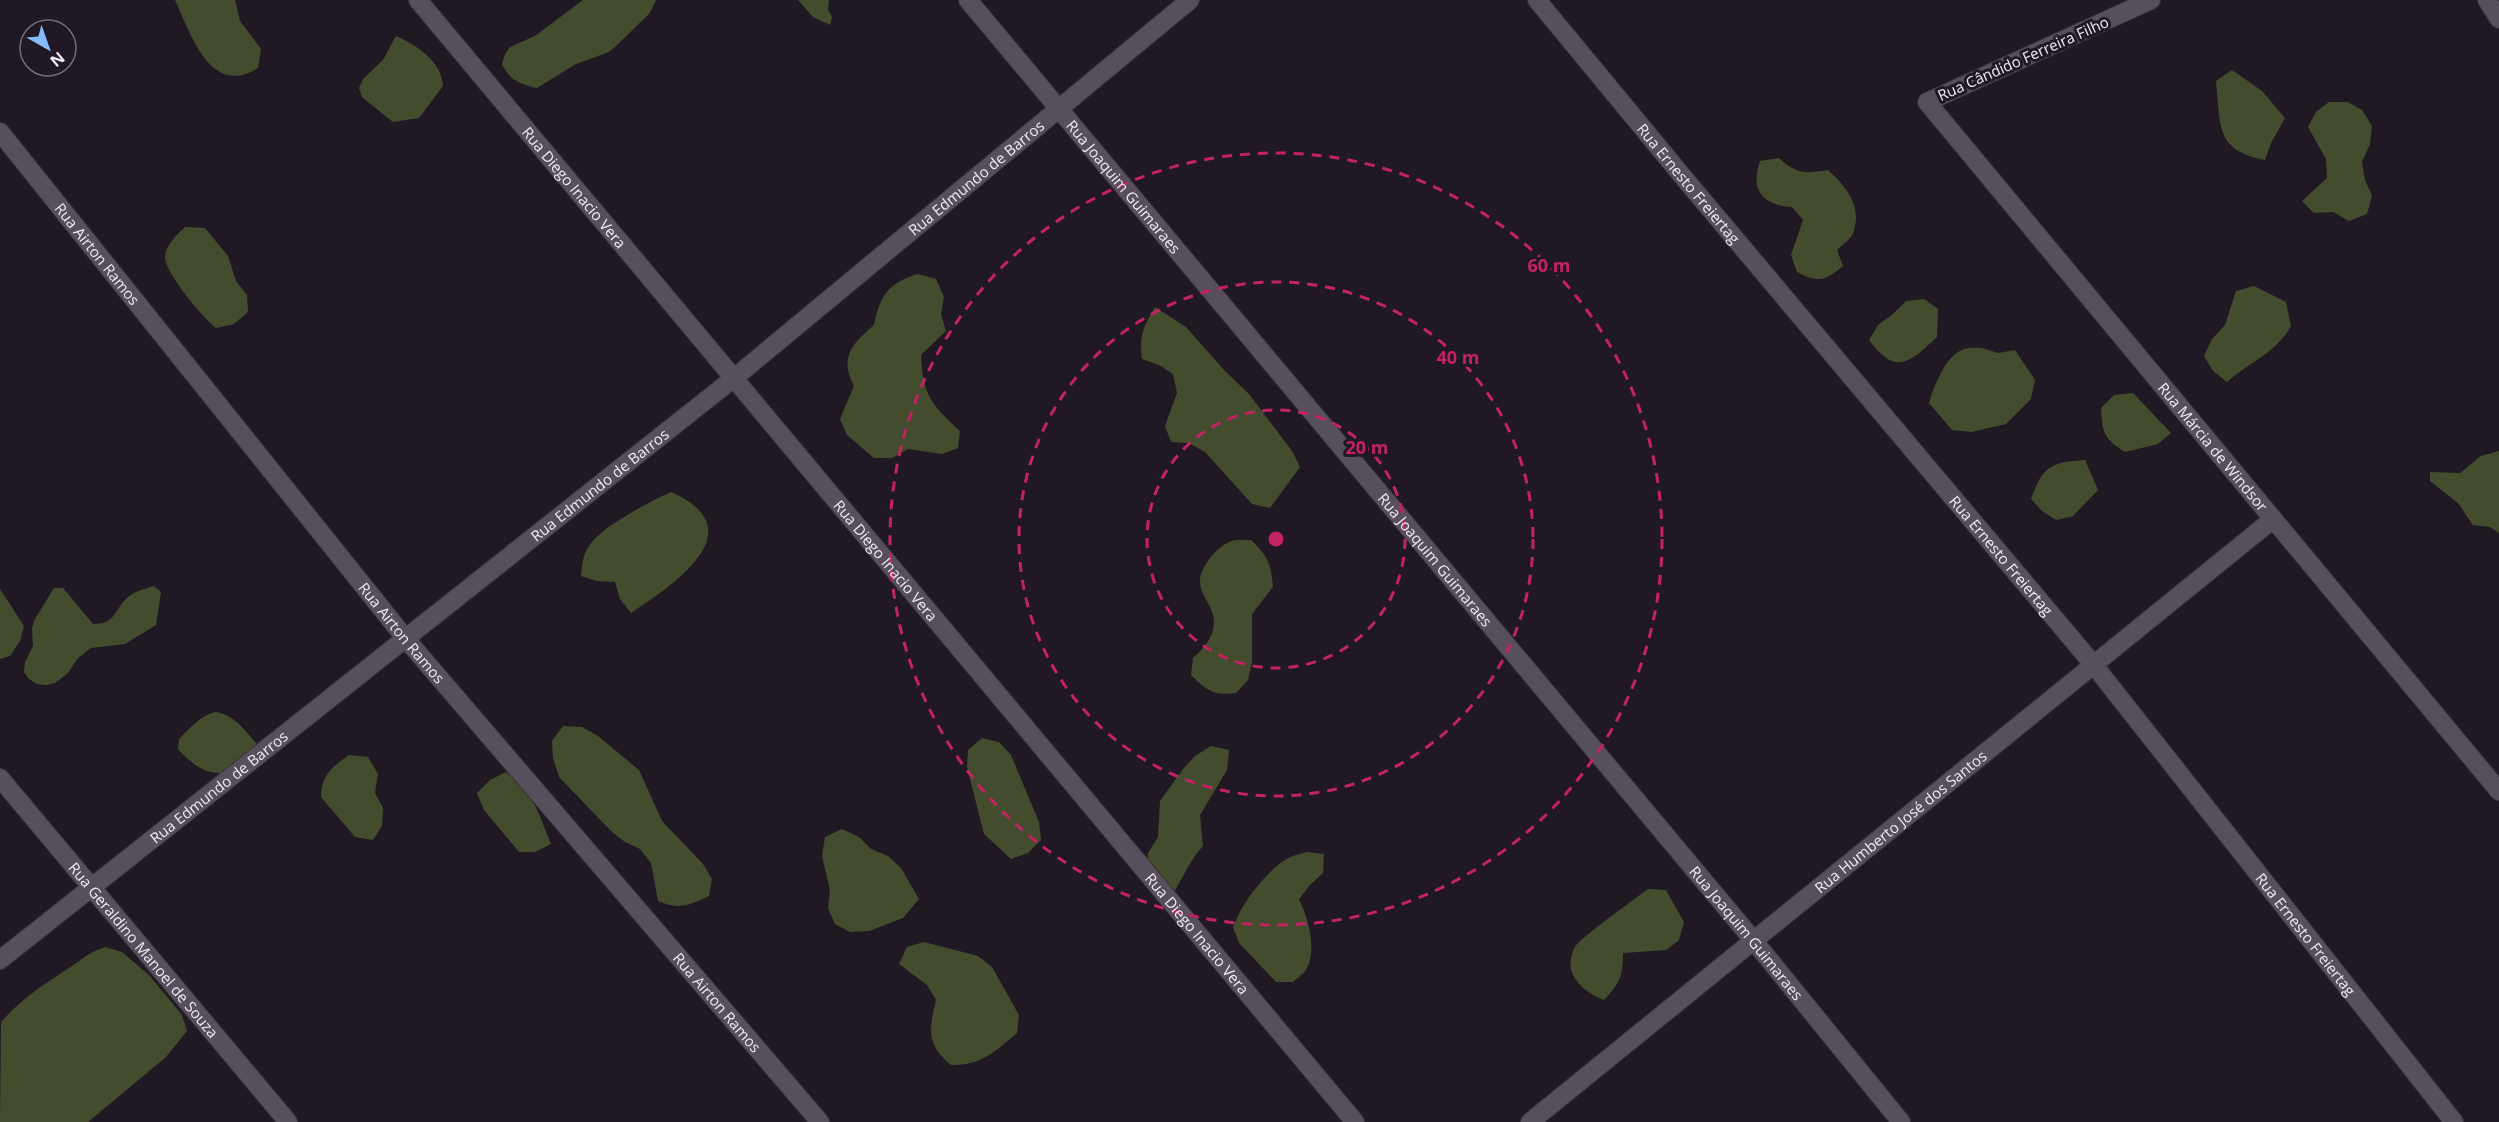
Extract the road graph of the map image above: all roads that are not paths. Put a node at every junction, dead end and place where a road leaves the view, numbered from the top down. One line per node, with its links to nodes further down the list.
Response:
1 (418, 0): 11 (street, Rua Diego Inacio Vera)
2 (968, 0): 9 (street, Rua Joaquim Guimaraes)
3 (1190, 0): 9 (street, Rua Edmundo de Barros)
4 (1537, 0): 14 (street, Rua Ernesto Freiertag)
5 (2151, 0): 8 (street, Rua Cândido Ferreira Filho)
6 (2487, 0): 7 (street)
7 (2499, 19)
8 (1927, 102): 12 (street, Rua Márcia de Windsor)
9 (1057, 108): 11 (street, Rua Edmundo de Barros); 18 (street, Rua Joaquim Guimaraes)
10 (0, 132): 13 (street, Rua Airton Ramos)
11 (735, 378): 13 (street, Rua Edmundo de Barros); 22 (street, Rua Diego Inacio Vera)
12 (2272, 520): 14 (street, Rua Humberto José dos Santos); 16 (street, Rua Márcia de Windsor)
13 (406, 639): 17 (street, Rua Edmundo de Barros); 21 (street, Rua Airton Ramos)
14 (2093, 664): 18 (street, Rua Humberto José dos Santos); 25 (street, Rua Ernesto Freiertag)
15 (0, 778): 17 (street, Rua Geraldino Manoel de Souza)
16 (2499, 791)
17 (90, 887): 19 (street, Rua Edmundo de Barros); 20 (street, Rua Geraldino Manoel de Souza)
18 (1754, 941): 23 (street, Rua Humberto José dos Santos); 24 (street, Rua Joaquim Guimaraes)
19 (0, 960)
20 (288, 1122)
21 (820, 1122)
22 (1355, 1122)
23 (1530, 1122)
24 (1902, 1122)
25 (2454, 1122)

